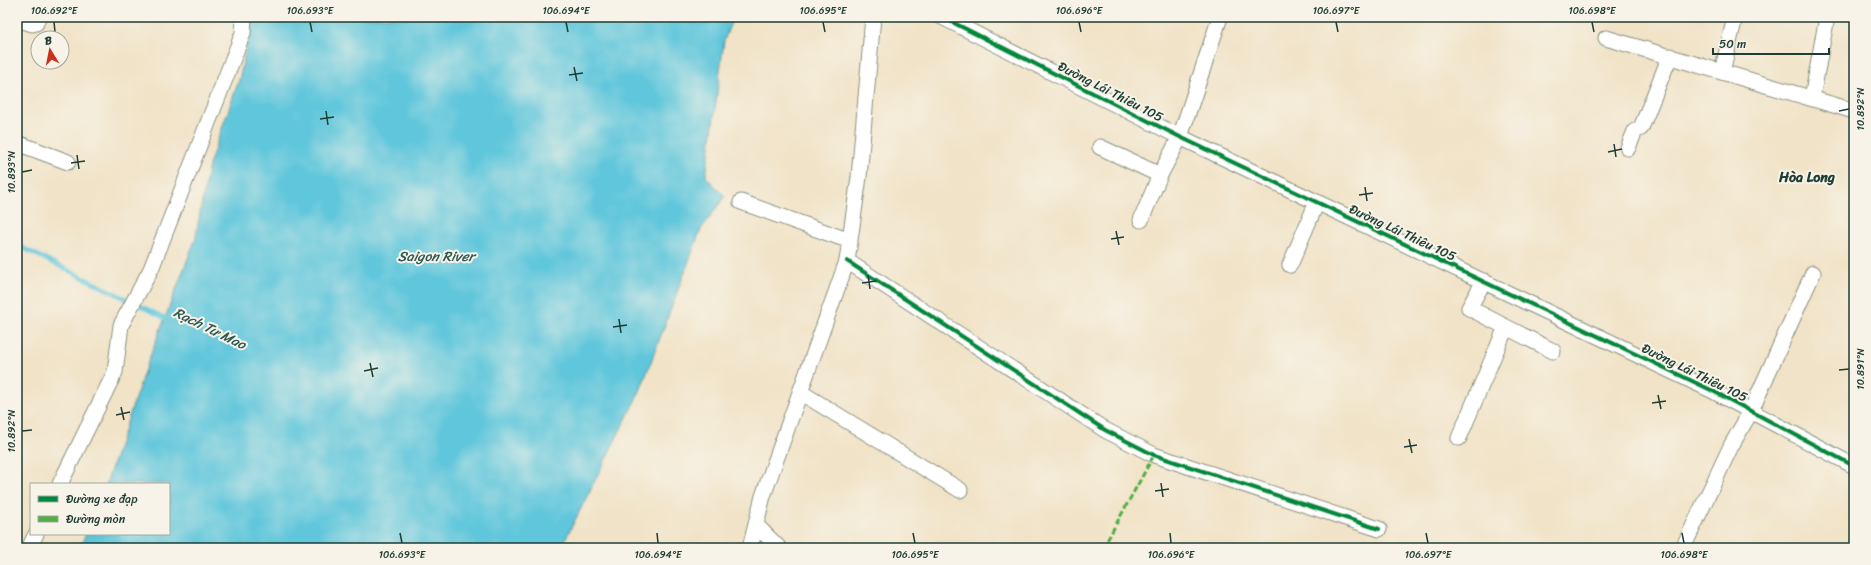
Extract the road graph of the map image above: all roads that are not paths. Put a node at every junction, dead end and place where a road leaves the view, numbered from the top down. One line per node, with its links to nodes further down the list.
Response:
1 (38, 17): 8 (street)
2 (244, 17): 34 (street)
3 (874, 17): 23 (street)
4 (942, 17): 14 (street, Đường Lái Thiêu 105)
5 (1220, 17): 14 (street)
6 (1735, 17): 11 (street)
7 (1827, 17): 12 (street)
8 (17, 19)
9 (1606, 38): 10 (street)
10 (1670, 56): 11 (street); 17 (street)
11 (1722, 72): 12 (street)
12 (1812, 98): 13 (street)
13 (1854, 110)
14 (1180, 137): 19 (street); 21 (street, Đường Lái Thiêu 105)
15 (17, 143): 18 (street)
16 (1100, 148): 19 (street)
17 (1628, 148)
18 (68, 162)
19 (1160, 175): 22 (street)
20 (741, 202): 23 (street)
21 (1314, 209): 25 (street); 27 (street, Đường Lái Thiêu 105)
22 (1142, 220)
23 (850, 241): 24 (street)
24 (847, 261): 30 (street); 37 (street)
25 (1290, 265)
26 (1812, 273): 31 (street)
27 (1484, 281): 28 (street); 31 (street, Đường Lái Thiêu 105)
28 (1506, 327): 29 (street); 32 (street)
29 (1553, 351)
30 (800, 392): 35 (street); 36 (street)
31 (1751, 411): 33 (street, Đường Lái Thiêu 105); 42 (street, Đường Lái Thiêu 105)
32 (1460, 438)
33 (1854, 466)
34 (60, 483)
35 (960, 490)
36 (756, 525): 40 (street); 41 (street)
37 (1379, 529)
38 (36, 535): 39 (street)
39 (29, 548)
40 (750, 548)
41 (779, 548)
42 (1683, 548)

